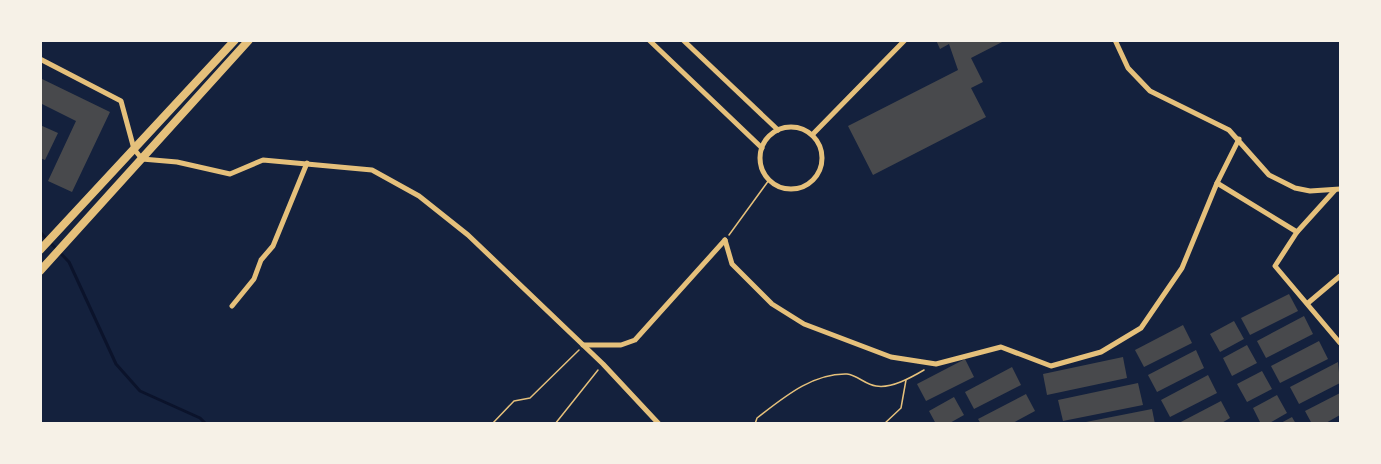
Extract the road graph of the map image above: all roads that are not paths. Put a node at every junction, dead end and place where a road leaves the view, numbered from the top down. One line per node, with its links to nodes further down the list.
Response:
1 (235, 40): 12 (main road)
2 (249, 40): 13 (main road)
3 (649, 40): 11 (street)
4 (683, 40): 8 (street)
5 (905, 40): 9 (street)
6 (1115, 40): 10 (street)
7 (40, 59): 12 (street)
8 (777, 130): 9 (street); 11 (street)
9 (812, 135): 11 (street)
10 (1239, 140): 15 (street); 16 (street)
11 (762, 148)
12 (134, 149): 13 (street); 18 (main road)
13 (142, 159): 14 (street); 19 (main road)
14 (308, 163): 22 (street); 25 (street)
15 (1217, 183): 17 (street); 25 (street)
16 (1338, 189): 17 (street)
17 (1297, 232): 21 (street)
18 (40, 250)
19 (40, 271)
20 (1341, 276): 21 (street)
21 (1308, 303): 23 (street)
22 (232, 306)
23 (1338, 333): 24 (street)
24 (1341, 343)
25 (583, 345): 26 (street)
26 (658, 423)

